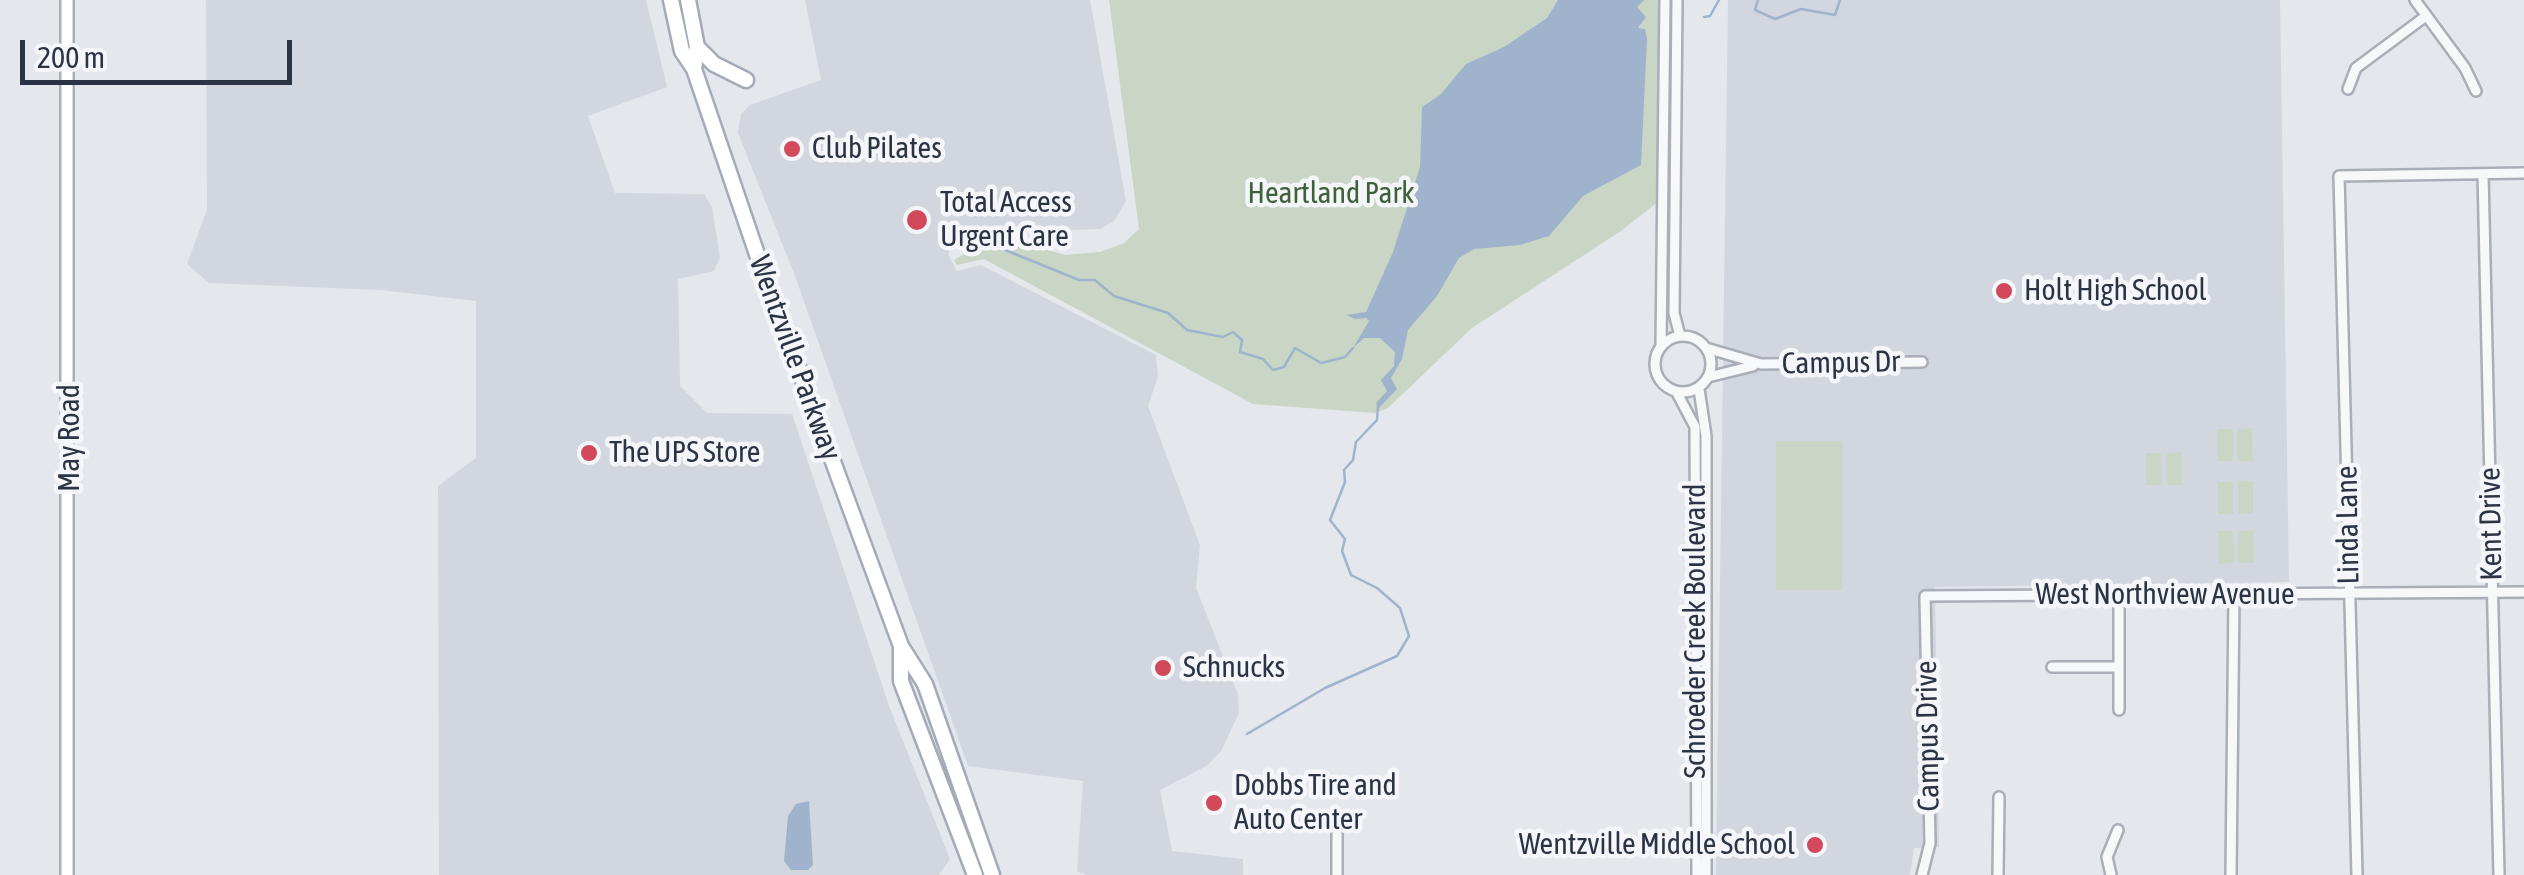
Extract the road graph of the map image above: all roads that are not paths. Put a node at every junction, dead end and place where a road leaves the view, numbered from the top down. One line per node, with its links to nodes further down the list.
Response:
1 (68, 0): 38 (street, May Road)
2 (671, 0): 9 (main road, Wentzville Parkway)
3 (688, 0): 8 (main road, Wentzville Parkway)
4 (1665, 0): 16 (street)
5 (1676, 0): 15 (street)
6 (2414, 0): 7 (street)
7 (2426, 16): 11 (street); 12 (street)
8 (697, 47): 9 (main road, Wentzville Parkway); 10 (main road)
9 (694, 69): 29 (main road, Wentzville Parkway)
10 (746, 80)
11 (2348, 89)
12 (2476, 90)
13 (2524, 173): 14 (street)
14 (2483, 174): 23 (street, Kent Drive); 26 (street, Linda Lane)
15 (1680, 336): 16 (street); 17 (street)
16 (1661, 348): 22 (street)
17 (1706, 348): 19 (street, Campus Dr); 20 (street)
18 (1922, 362): 19 (street, Campus Dr)
19 (1760, 364): 20 (street, Campus Dr)
20 (1708, 377): 21 (street)
21 (1699, 389): 22 (street); 43 (street, Schroeder Creek Boulevard)
22 (1678, 393): 42 (street, Schroeder Creek Boulevard)
23 (2493, 592): 24 (street, West Northview Avenue); 26 (street, West Northview Avenue); 48 (street, Kent Drive)
24 (2524, 592)
25 (2119, 595): 27 (street, West Northview Avenue); 28 (street, West Northview Avenue); 30 (street)
26 (2349, 595): 28 (street, West Northview Avenue); 47 (street, Linda Lane)
27 (1925, 596): 44 (street, Campus Drive)
28 (2234, 596): 36 (street)
29 (901, 646): 39 (main road, Wentzville Parkway); 40 (main road, Wentzville Parkway)
30 (2119, 666): 31 (street); 32 (street)
31 (2052, 667)
32 (2119, 710)
33 (1999, 797): 45 (street)
34 (2118, 830): 37 (street)
35 (1337, 834): 41 (street)
36 (2232, 871): 46 (street)
37 (2110, 874)
38 (68, 875)
39 (974, 875)
40 (992, 875)
41 (1337, 875)
42 (1697, 875)
43 (1706, 875)
44 (1922, 875)
45 (1998, 875)
46 (2242, 875)
47 (2357, 875)
48 (2499, 875)

